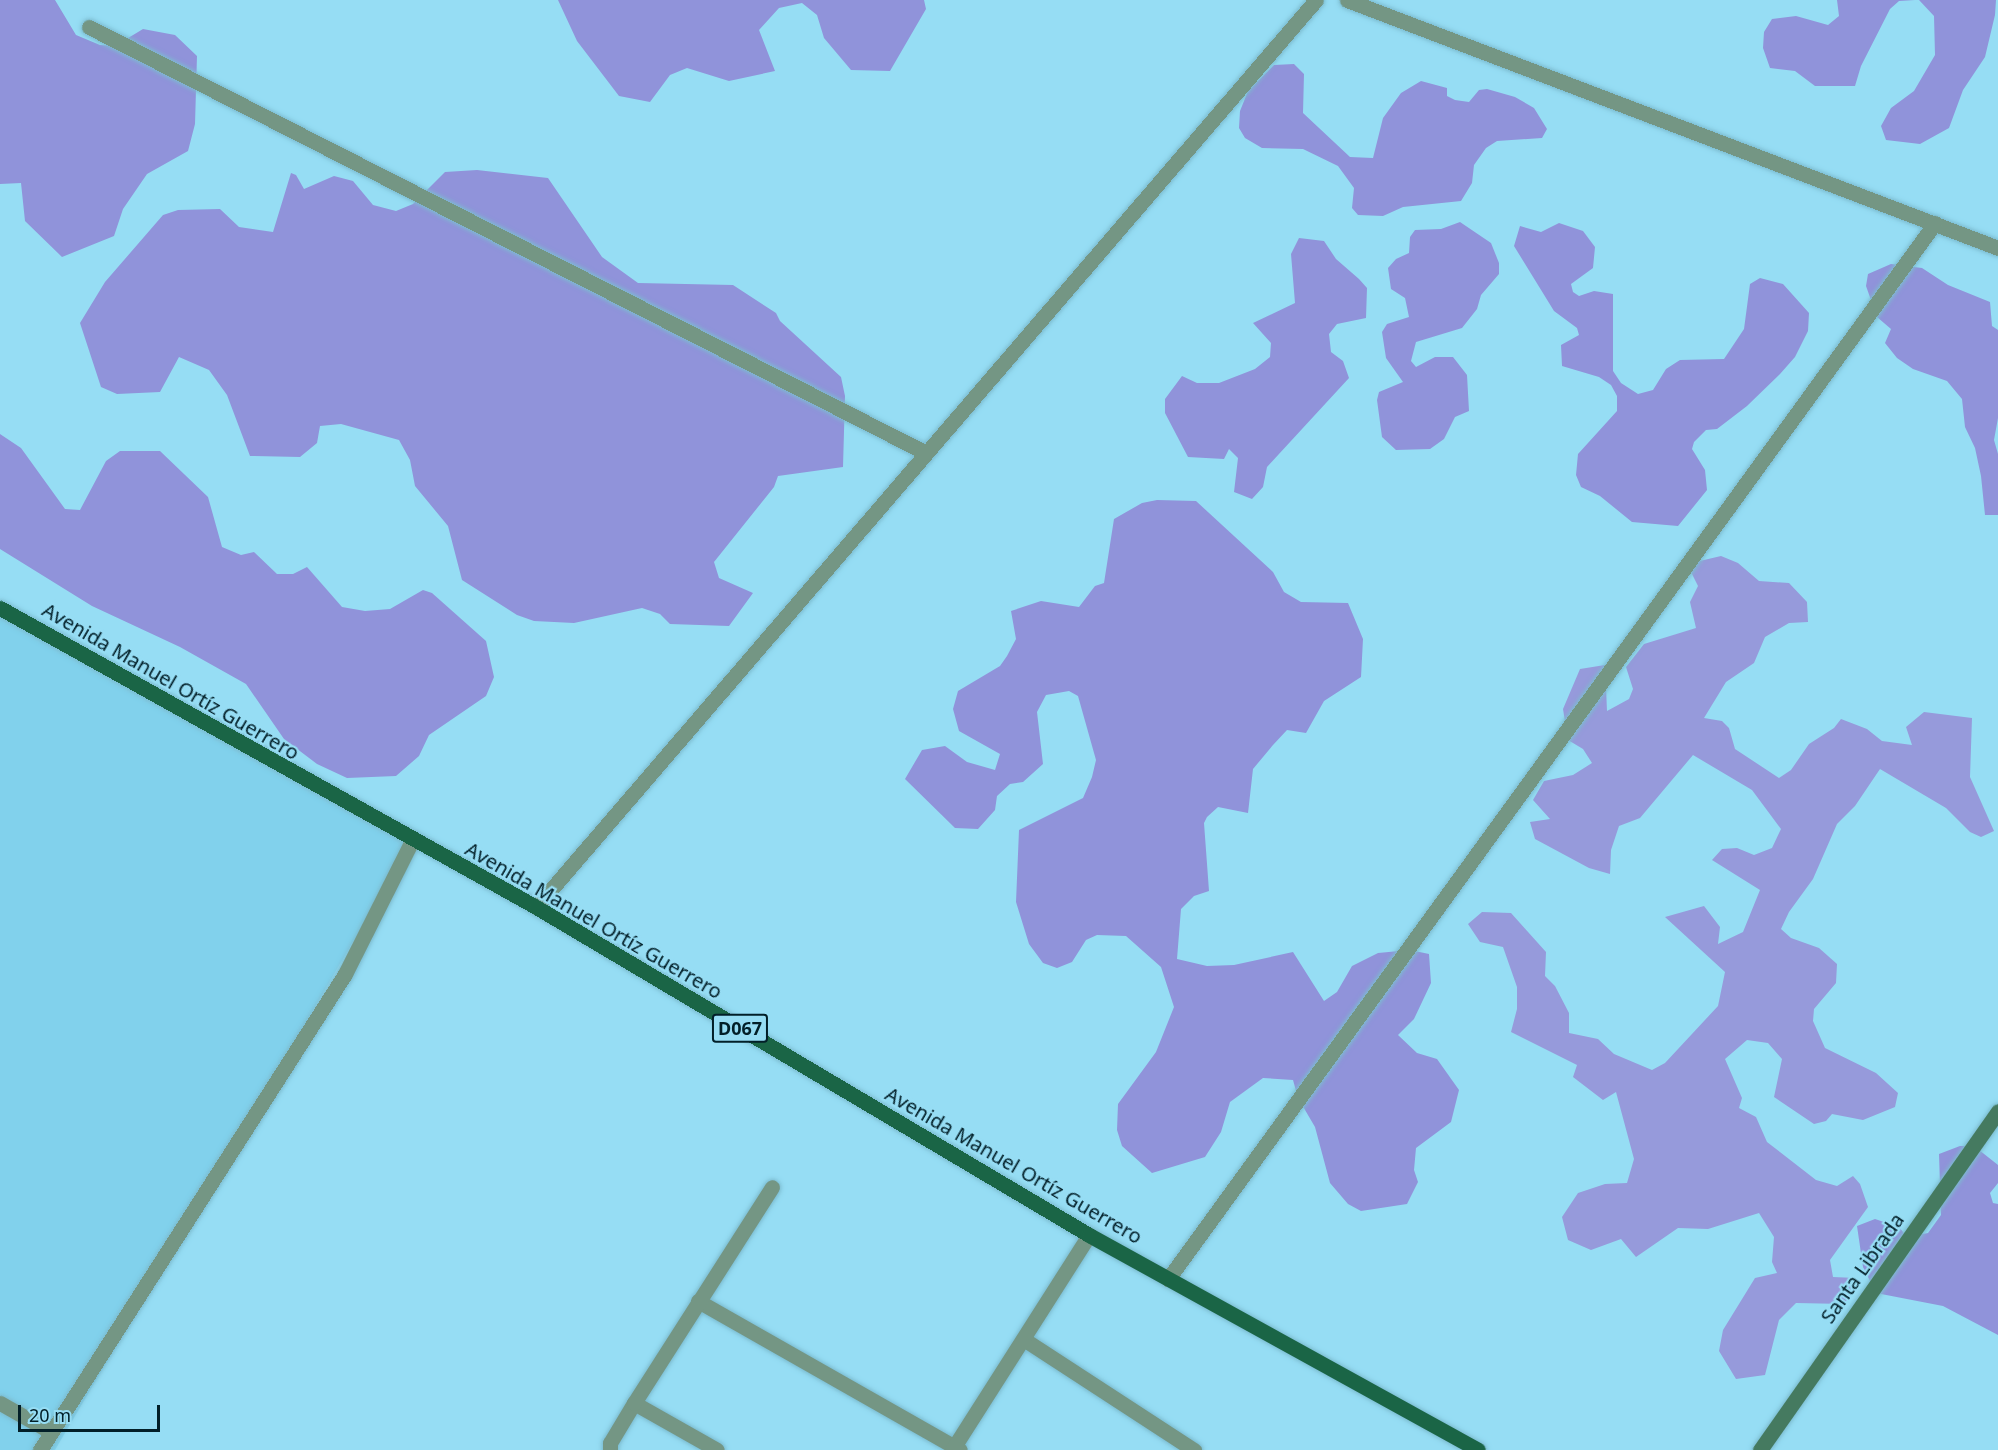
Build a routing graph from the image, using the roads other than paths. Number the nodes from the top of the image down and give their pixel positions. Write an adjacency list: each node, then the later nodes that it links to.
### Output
1 (1316, 0): 6 (street)
2 (1347, 0): 4 (street)
3 (89, 27): 6 (street)
4 (1935, 223): 5 (street); 13 (street)
5 (1998, 248)
6 (926, 453): 9 (street)
7 (0, 608): 8 (main road, Avenida Manuel Ortíz Guerrero / D067)
8 (412, 841): 9 (main road, Avenida Manuel Ortíz Guerrero / D067); 18 (street)
9 (536, 907): 12 (main road, Avenida Manuel Ortíz Guerrero / D067)
10 (1998, 1111): 25 (street, Santa Librada)
11 (772, 1187): 14 (street)
12 (1089, 1235): 13 (main road, Avenida Manuel Ortíz Guerrero / D067); 15 (street)
13 (1168, 1279): 24 (main road, Avenida Manuel Ortíz Guerrero / D067)
14 (698, 1301): 17 (street); 19 (street)
15 (1025, 1340): 19 (street); 23 (street)
16 (0, 1402): 18 (street)
17 (634, 1403): 21 (street); 22 (street)
18 (51, 1432): 20 (street)
19 (955, 1449)
20 (40, 1450)
21 (610, 1450)
22 (717, 1450)
23 (1194, 1450)
24 (1478, 1450)
25 (1760, 1450)

